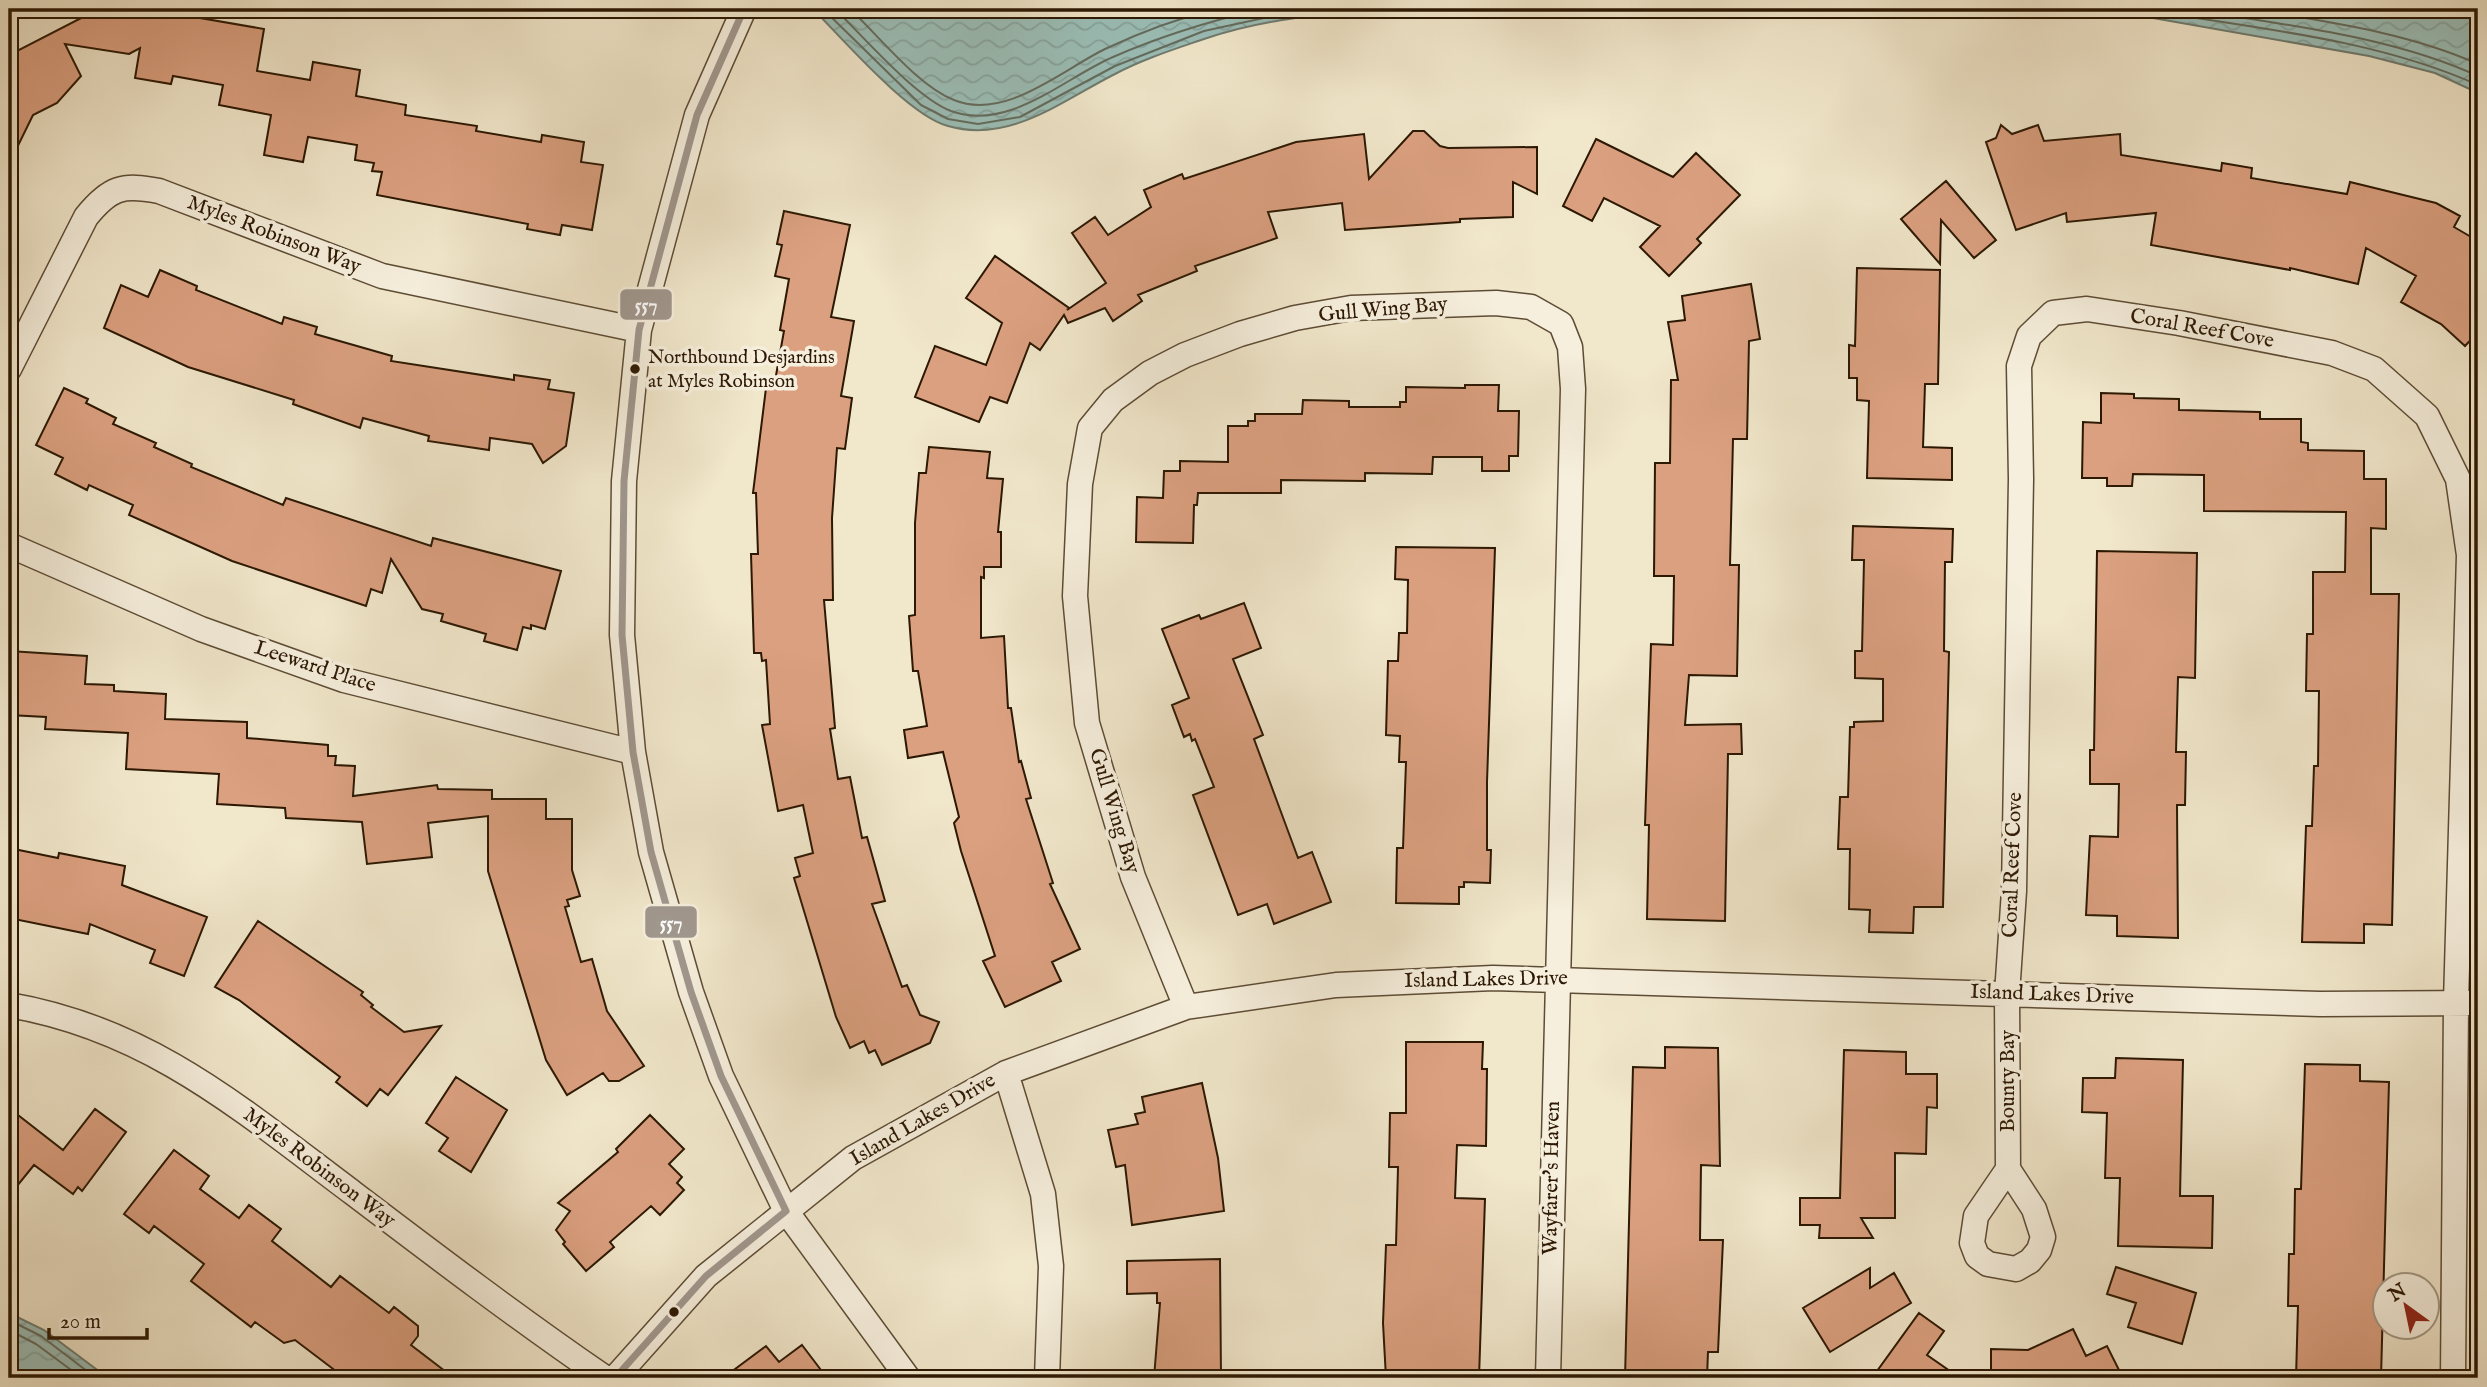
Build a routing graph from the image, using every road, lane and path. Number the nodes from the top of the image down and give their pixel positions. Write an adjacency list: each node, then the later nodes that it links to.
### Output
1 (741, 15): 2 (street)
2 (639, 330): 3 (street, Myles Robinson Way); 5 (street)
3 (9, 369)
4 (9, 545): 5 (street, Leeward Place)
5 (633, 752): 13 (street)
6 (1556, 978): 7 (street, Island Lakes Drive); 10 (street, Island Lakes Drive); 10 (street, Gull Wing Bay); 18 (street, Wayfarer's Haven)
7 (2007, 994): 8 (street, Island Lakes Drive); 8 (street, Coral Reef Cove); 12 (street, Bounty Bay)
8 (2467, 1003): 19 (street)
9 (9, 1005): 14 (street, Myles Robinson Way)
10 (1186, 1007): 11 (street, Island Lakes Drive)
11 (1006, 1073): 13 (street, Island Lakes Drive); 17 (street)
12 (2008, 1168)
13 (786, 1211): 15 (street, Island Lakes Drive); 16 (street)
14 (605, 1378)
15 (615, 1378)
16 (908, 1378)
17 (1047, 1378)
18 (1548, 1378)
19 (2453, 1378)

